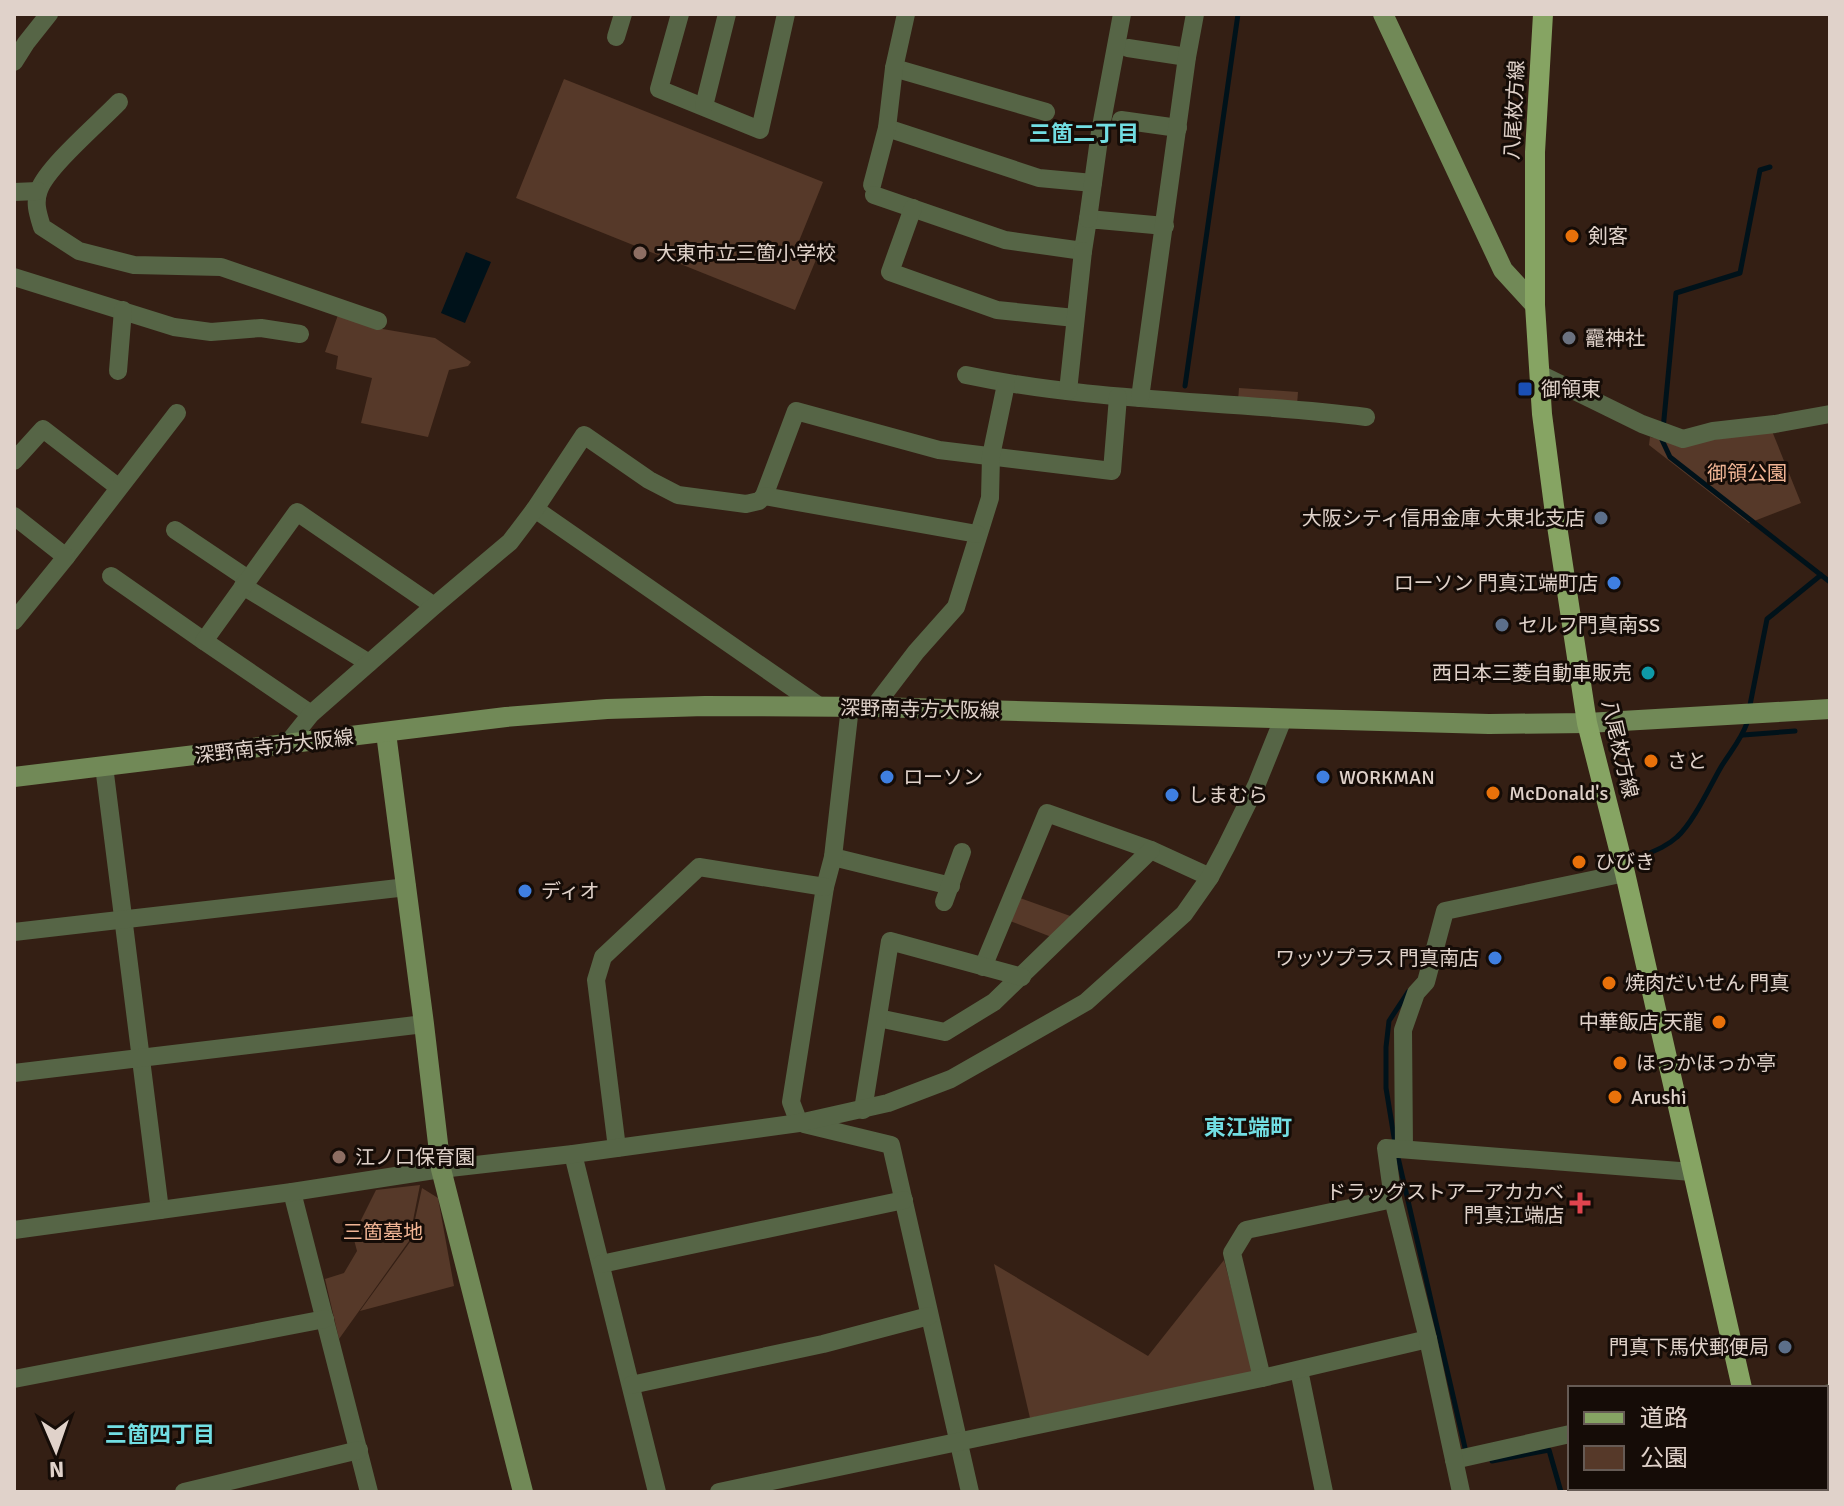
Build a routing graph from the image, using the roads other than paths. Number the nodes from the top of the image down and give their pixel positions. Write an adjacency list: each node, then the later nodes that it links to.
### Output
1 (49, 14): 14 (street)
2 (623, 14): 11 (street)
3 (680, 14): 17 (street)
4 (727, 14): 17 (street)
5 (786, 14): 17 (street)
6 (906, 14): 15 (street)
7 (1122, 14): 22 (street)
8 (1195, 14): 13 (street)
9 (1383, 14): 30 (main road)
10 (1543, 14): 30 (main road, 八尾枚方線)
11 (616, 37)
12 (1128, 48): 13 (street)
13 (1187, 57): 21 (street)
14 (14, 62)
15 (894, 68): 18 (street); 20 (street)
16 (119, 102): 23 (street)
17 (704, 106)
18 (1046, 112)
19 (1121, 120): 21 (street)
20 (887, 128): 22 (street); 25 (street)
21 (1178, 128): 27 (street)
22 (1093, 183): 26 (street)
23 (38, 191): 24 (street); 33 (street)
24 (14, 192)
25 (913, 208): 28 (street); 32 (street)
26 (1088, 219): 27 (street); 28 (street)
27 (1165, 226): 41 (street)
28 (1083, 251): 32 (street)
29 (14, 277): 31 (street)
30 (1535, 305): 36 (main road, 八尾枚方線)
31 (123, 310): 34 (street); 35 (street)
32 (1075, 318): 39 (street)
33 (378, 321)
34 (300, 334)
35 (118, 371)
36 (1540, 374): 43 (street); 66 (main road, 八尾枚方線)
37 (966, 375): 38 (street)
38 (1006, 384): 39 (street); 45 (street)
39 (1068, 391): 40 (street)
40 (1118, 397): 41 (street); 45 (street)
41 (1140, 398): 44 (street)
42 (177, 413): 47 (street)
43 (1830, 414)
44 (1366, 417)
45 (991, 456): 48 (street); 52 (street)
46 (14, 461): 47 (street)
47 (118, 487): 53 (street)
48 (764, 496): 49 (street); 52 (street)
49 (535, 509): 56 (street); 60 (street)
50 (14, 516): 53 (street)
51 (175, 530): 55 (street)
52 (977, 534): 62 (street)
53 (66, 557): 57 (street)
54 (111, 576): 58 (street)
55 (246, 583): 56 (street); 58 (street); 59 (street)
56 (434, 606): 59 (street)
57 (14, 621)
58 (204, 641): 64 (street)
59 (369, 663): 64 (street)
60 (819, 706): 61 (main road, 深野南寺方大阪線); 67 (main road, 深野南寺方大阪線)
61 (850, 707): 62 (main road, 深野南寺方大阪線); 73 (street)
62 (874, 707): 65 (main road, 深野南寺方大阪線)
63 (1830, 709): 66 (main road, 深野南寺方大阪線)
64 (311, 714): 68 (street)
65 (1283, 719): 66 (main road, 深野南寺方大阪線); 75 (street)
66 (1587, 723): 74 (main road, 八尾枚方線)
67 (386, 733): 68 (main road, 深野南寺方大阪線); 76 (main road)
68 (287, 744): 69 (main road, 深野南寺方大阪線)
69 (104, 766): 70 (main road, 深野南寺方大阪線); 78 (street)
70 (14, 777)
71 (1151, 850): 75 (street); 80 (street); 81 (street)
72 (962, 852): 73 (street)
73 (833, 857): 77 (street)
74 (1625, 873): 89 (street); 92 (main road, 八尾枚方線)
75 (1210, 877): 86 (street)
76 (407, 887): 78 (street); 83 (main road)
77 (825, 887): 87 (street); 88 (street)
78 (125, 920): 79 (street); 84 (street)
79 (14, 932)
80 (983, 967): 81 (street); 82 (street)
81 (1022, 977): 82 (street)
82 (878, 1018): 86 (street)
83 (424, 1024): 84 (street); 91 (main road)
84 (143, 1058): 85 (street); 96 (street)
85 (14, 1073)
86 (863, 1110): 87 (street)
87 (799, 1123): 88 (street); 95 (street)
88 (617, 1148): 90 (street)
89 (1404, 1149): 92 (street); 94 (street)
90 (573, 1154): 91 (street); 98 (street)
91 (441, 1169): 93 (street); 113 (main road)
92 (1692, 1172): 106 (main road, 八尾枚方線)
93 (292, 1192): 96 (street); 100 (street)
94 (1393, 1199): 101 (street); 103 (street)
95 (904, 1200): 98 (street); 99 (street)
96 (160, 1210): 97 (street)
97 (14, 1230)
98 (601, 1264): 105 (street)
99 (929, 1316): 105 (street); 108 (street)
100 (325, 1319): 104 (street); 109 (street)
101 (1428, 1339): 102 (street); 110 (street)
102 (1299, 1370): 103 (street); 117 (street)
103 (1262, 1378): 108 (street)
104 (14, 1379)
105 (631, 1385): 114 (street)
106 (1742, 1386)
107 (1568, 1434): 110 (street)
108 (959, 1442): 115 (street); 116 (street)
109 (359, 1450): 111 (street); 112 (street)
110 (1454, 1460): 118 (street)
111 (184, 1492)
112 (369, 1492)
113 (523, 1492)
114 (657, 1492)
115 (719, 1492)
116 (970, 1492)
117 (1324, 1492)
118 (1461, 1492)

